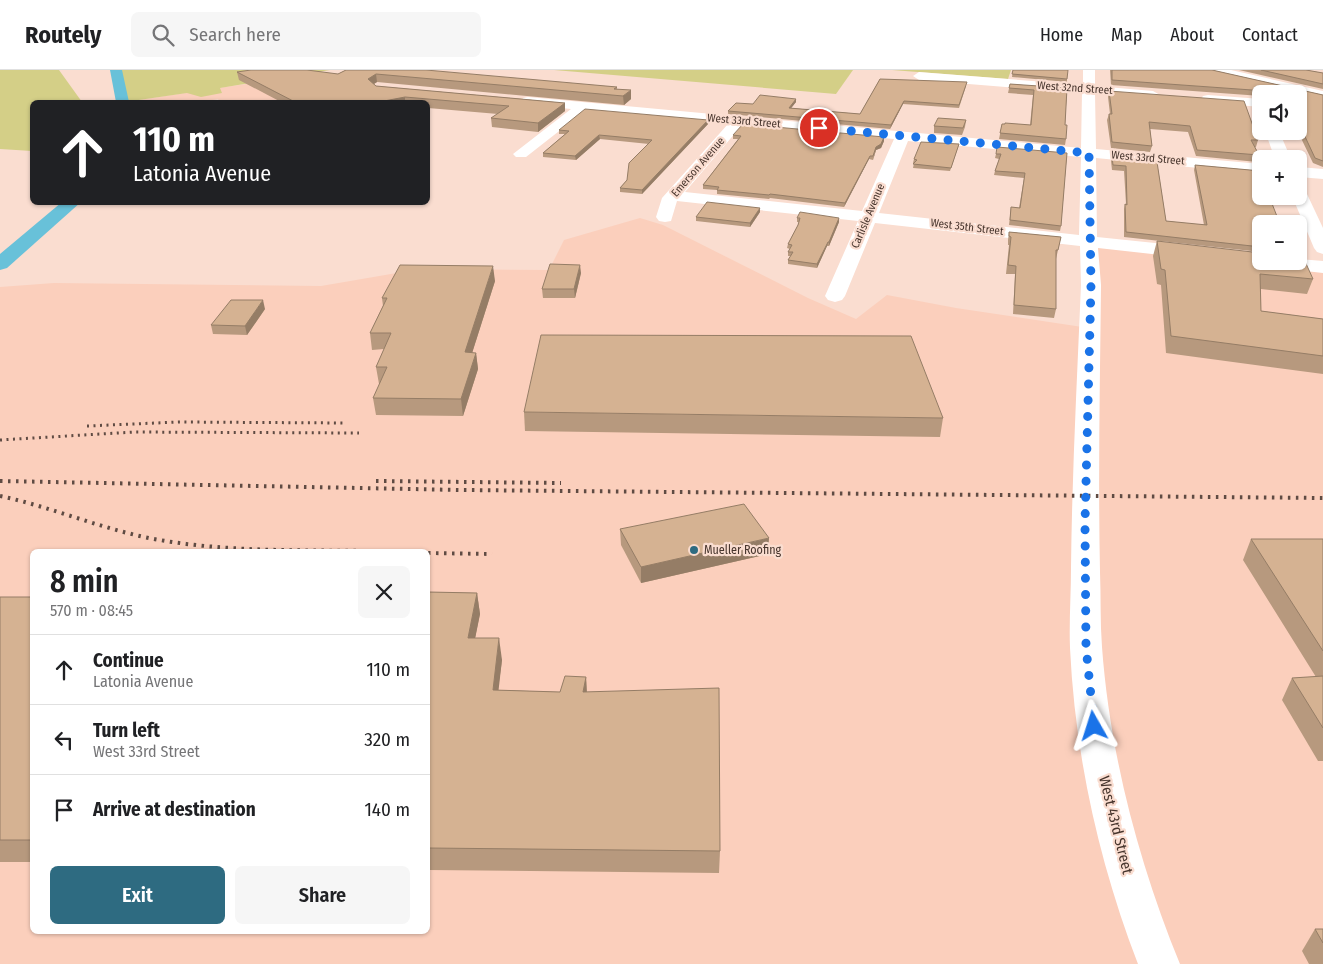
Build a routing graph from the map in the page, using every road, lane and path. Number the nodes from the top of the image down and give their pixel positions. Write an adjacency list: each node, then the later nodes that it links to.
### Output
1 (116, 70): 11 (main road)
2 (1089, 70): 7 (street, West 43rd Street)
3 (1215, 70): 5 (street)
4 (919, 76): 7 (street, West 32nd Street)
5 (1250, 78): 6 (street); 8 (street)
6 (1253, 85)
7 (1090, 89): 9 (street, West 32nd Street); 17 (street, West 43rd Street)
8 (1323, 95)
9 (1164, 96)
10 (1192, 98): 13 (street)
11 (123, 100)
12 (514, 100): 14 (street, West 33rd Street)
13 (1252, 104)
14 (583, 106): 15 (street, West 33rd Street); 18 (street)
15 (738, 121): 16 (street, West 33rd Street); 22 (street, Emerson Avenue)
16 (903, 136): 17 (street, West 33rd Street); 26 (street, Carlisle Avenue)
17 (1089, 153): 19 (street, West 33rd Street); 27 (street, West 43rd Street)
18 (521, 154)
19 (1252, 168)
20 (1307, 173): 21 (street)
21 (1323, 174)
22 (673, 196): 25 (street, Emerson Avenue); 26 (street, West 35th Street)
23 (69, 205): 30 (main road)
24 (1304, 205): 28 (street)
25 (665, 216)
26 (868, 216): 27 (street, West 35th Street); 33 (street, Carlisle Avenue)
27 (1089, 241): 29 (street, West 35th Street); 34 (street, West 43rd Street)
28 (1323, 248)
29 (1252, 259)
30 (0, 264)
31 (1307, 265): 32 (street)
32 (1323, 267)
33 (835, 296)
34 (1159, 964)

